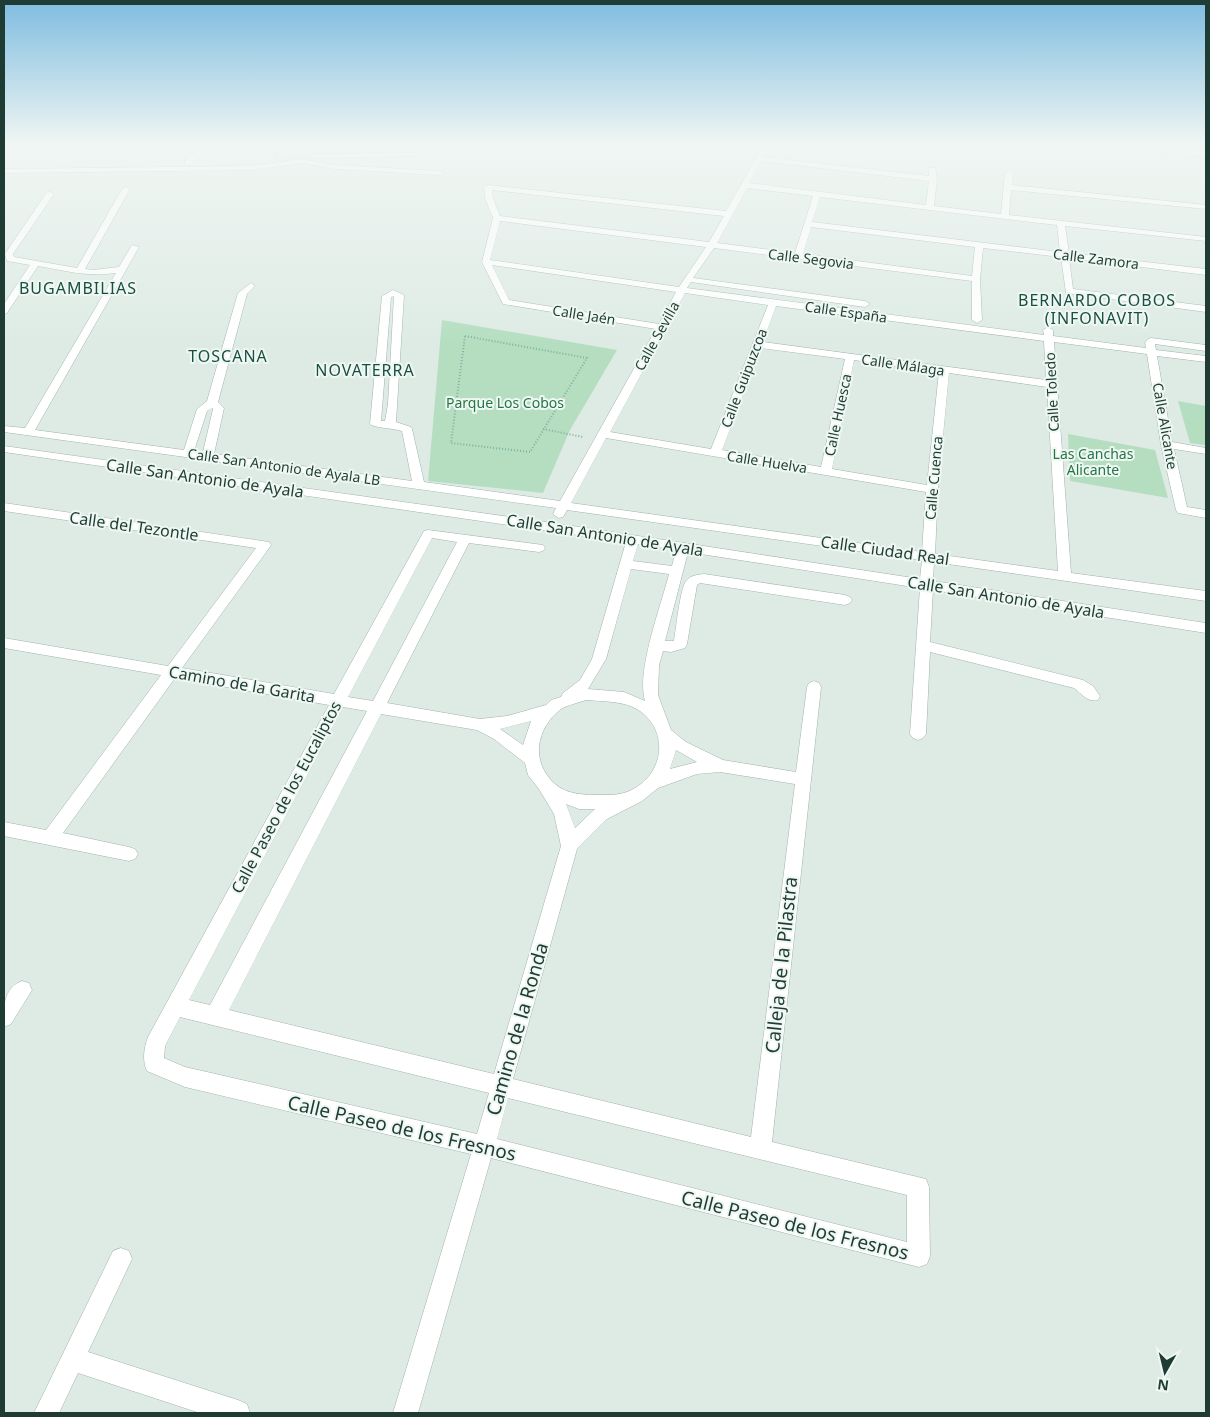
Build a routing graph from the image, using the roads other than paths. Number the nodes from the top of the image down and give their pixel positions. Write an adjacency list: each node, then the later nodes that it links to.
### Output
1 (38, 211): 23 (street)
2 (114, 211): 25 (street)
3 (494, 211): 11 (street)
4 (702, 211): 9 (street)
5 (730, 211): 9 (street, Calle Sevilla)
6 (811, 211): 13 (street)
7 (959, 211): 10 (street)
8 (1006, 211): 10 (street)
9 (728, 214): 15 (street, Calle Sevilla)
10 (1005, 216): 12 (street)
11 (497, 218): 15 (street, Calle Segovia); 18 (street)
12 (1061, 223): 14 (street); 20 (street)
13 (807, 224): 16 (street, Calle Zamora); 21 (street)
14 (1206, 239)
15 (711, 246): 21 (street, Calle Segovia); 28 (street, Calle Sevilla)
16 (979, 246): 20 (street, Calle Zamora); 27 (street)
17 (135, 247): 24 (street)
18 (487, 252): 19 (street); 22 (street)
19 (496, 254)
20 (1065, 256): 26 (street, Calle Zamora); 31 (street)
21 (798, 257): 27 (street, Calle Segovia)
22 (486, 262): 28 (street, Calle España); 34 (street, Calle Jaén)
23 (35, 264): 25 (street); 32 (street)
24 (123, 268): 25 (street); 50 (street)
25 (80, 272)
26 (1206, 272)
27 (976, 279): 33 (street)
28 (683, 282): 30 (street, Calle España); 33 (street, Calle España); 34 (street, Calle Sevilla)
29 (251, 286): 47 (street)
30 (773, 303): 35 (street, Calle España); 38 (street, Calle Guipuzcoa)
31 (1206, 308)
32 (4, 311)
33 (977, 320): 35 (street, Calle España)
34 (662, 327): 51 (street, Calle Sevilla)
35 (1049, 334): 39 (street, Calle España); 46 (street, Calle Toledo)
36 (396, 341): 37 (street); 37 (street); 44 (street)
37 (382, 342): 45 (street)
38 (756, 344): 41 (street, Calle Málaga); 55 (street, Calle Guipuzcoa)
39 (1151, 347): 40 (street, Calle España); 42 (street, Calle España); 52 (street, Calle Alicante)
40 (1206, 348)
41 (850, 358): 43 (street, Calle Málaga); 59 (street, Calle Huesca)
42 (1206, 360)
43 (944, 371): 46 (street, Calle Málaga); 62 (street, Calle Cuenca)
44 (394, 378): 45 (street); 48 (street)
45 (379, 379): 48 (street)
46 (1051, 384): 74 (street, Calle Toledo)
47 (212, 403): 56 (street); 57 (street)
48 (390, 424): 61 (street)
49 (4, 429): 50 (street, Calle San Antonio de Ayala LB)
50 (28, 432): 56 (street, Calle San Antonio de Ayala LB)
51 (601, 437): 55 (street, Calle Huelva); 63 (street, Calle Sevilla)
52 (1167, 445): 54 (street); 65 (street, Calle Alicante)
53 (4, 449): 60 (street, Calle San Antonio de Ayala)
54 (1206, 451)
55 (715, 453): 59 (street, Calle Huelva)
56 (188, 454): 57 (street, Calle San Antonio de Ayala LB)
57 (208, 456): 58 (street, Calle San Antonio de Ayala LB)
58 (250, 462): 60 (street); 61 (street, Calle San Antonio de Ayala LB)
59 (826, 471): 62 (street, Calle Huelva)
60 (232, 482): 66 (street, Calle San Antonio de Ayala)
61 (420, 485): 63 (street, Calle San Antonio de Ayala LB)
62 (932, 489): 71 (street, Calle Cuenca)
63 (564, 506): 66 (street, Calle Sevilla); 71 (street, Calle Ciudad Real)
64 (4, 507): 82 (street, Calle del Tezontle)
65 (1206, 514)
66 (553, 527): 68 (street, Calle San Antonio de Ayala)
67 (465, 539): 70 (street); 85 (street, Calle Paseo de los Eucaliptos); 87 (street)
68 (634, 539): 69 (street, Calle San Antonio de Ayala); 72 (street)
69 (684, 547): 73 (street, Camino de la Ronda); 75 (street, Calle San Antonio de Ayala)
70 (538, 548)
71 (927, 556): 74 (street, Calle Ciudad Real); 75 (street, Calle Cuenca)
72 (626, 564): 73 (street); 86 (street)
73 (676, 571): 80 (street, Camino de la Ronda)
74 (1065, 576): 76 (street, Calle Ciudad Real)
75 (925, 585): 78 (street, Calle San Antonio de Ayala); 81 (street, Calle Cuenca)
76 (1206, 596)
77 (844, 600): 80 (street)
78 (1206, 628)
79 (4, 643): 82 (street, Camino de la Garita)
80 (658, 645): 89 (street, Camino de la Ronda)
81 (922, 646): 84 (street); 90 (street, Calle Cuenca)
82 (172, 672): 85 (street, Camino de la Garita); 98 (street)
83 (814, 687): 93 (street, Calleja de la Pilastra)
84 (1093, 696)
85 (337, 701): 87 (street, Camino de la Garita); 102 (street, Calle Paseo de los Eucaliptos)
86 (555, 707): 88 (street, Camino de la Garita); 89 (street); 91 (street)
87 (377, 708): 88 (street, Camino de la Garita); 103 (street)
88 (480, 725): 91 (street, Camino de la Garita)
89 (663, 728): 92 (street); 94 (street, Camino de la Ronda)
90 (918, 734)
91 (529, 758): 95 (street, Camino de la Ronda)
92 (720, 766): 93 (street); 94 (street)
93 (802, 779): 108 (street, Calleja de la Pilastra)
94 (654, 782): 96 (street, Camino de la Ronda)
95 (546, 786): 96 (street, Camino de la Ronda); 99 (street, Camino de la Ronda)
96 (622, 802): 99 (street, Camino de la Ronda)
97 (4, 829): 98 (street)
98 (50, 838): 100 (street)
99 (569, 846): 106 (street, Camino de la Ronda)
100 (129, 854)
101 (22, 990): 104 (street)
102 (174, 1006): 103 (street, Calle Paseo de los Fresnos); 105 (street, Calle Paseo de los Eucaliptos)
103 (215, 1016): 106 (street, Calle Paseo de los Fresnos)
104 (4, 1017)
105 (154, 1064): 107 (street, Calle Paseo de los Fresnos)
106 (502, 1086): 107 (street, Camino de la Ronda); 108 (street, Calle Paseo de los Fresnos)
107 (484, 1146): 108 (street, Calle Paseo de los Fresnos); 113 (street, Camino de la Ronda)
108 (760, 1150)
109 (121, 1258): 110 (street)
110 (72, 1359): 111 (street); 112 (street)
111 (46, 1413)
112 (238, 1413)
113 (405, 1413)

